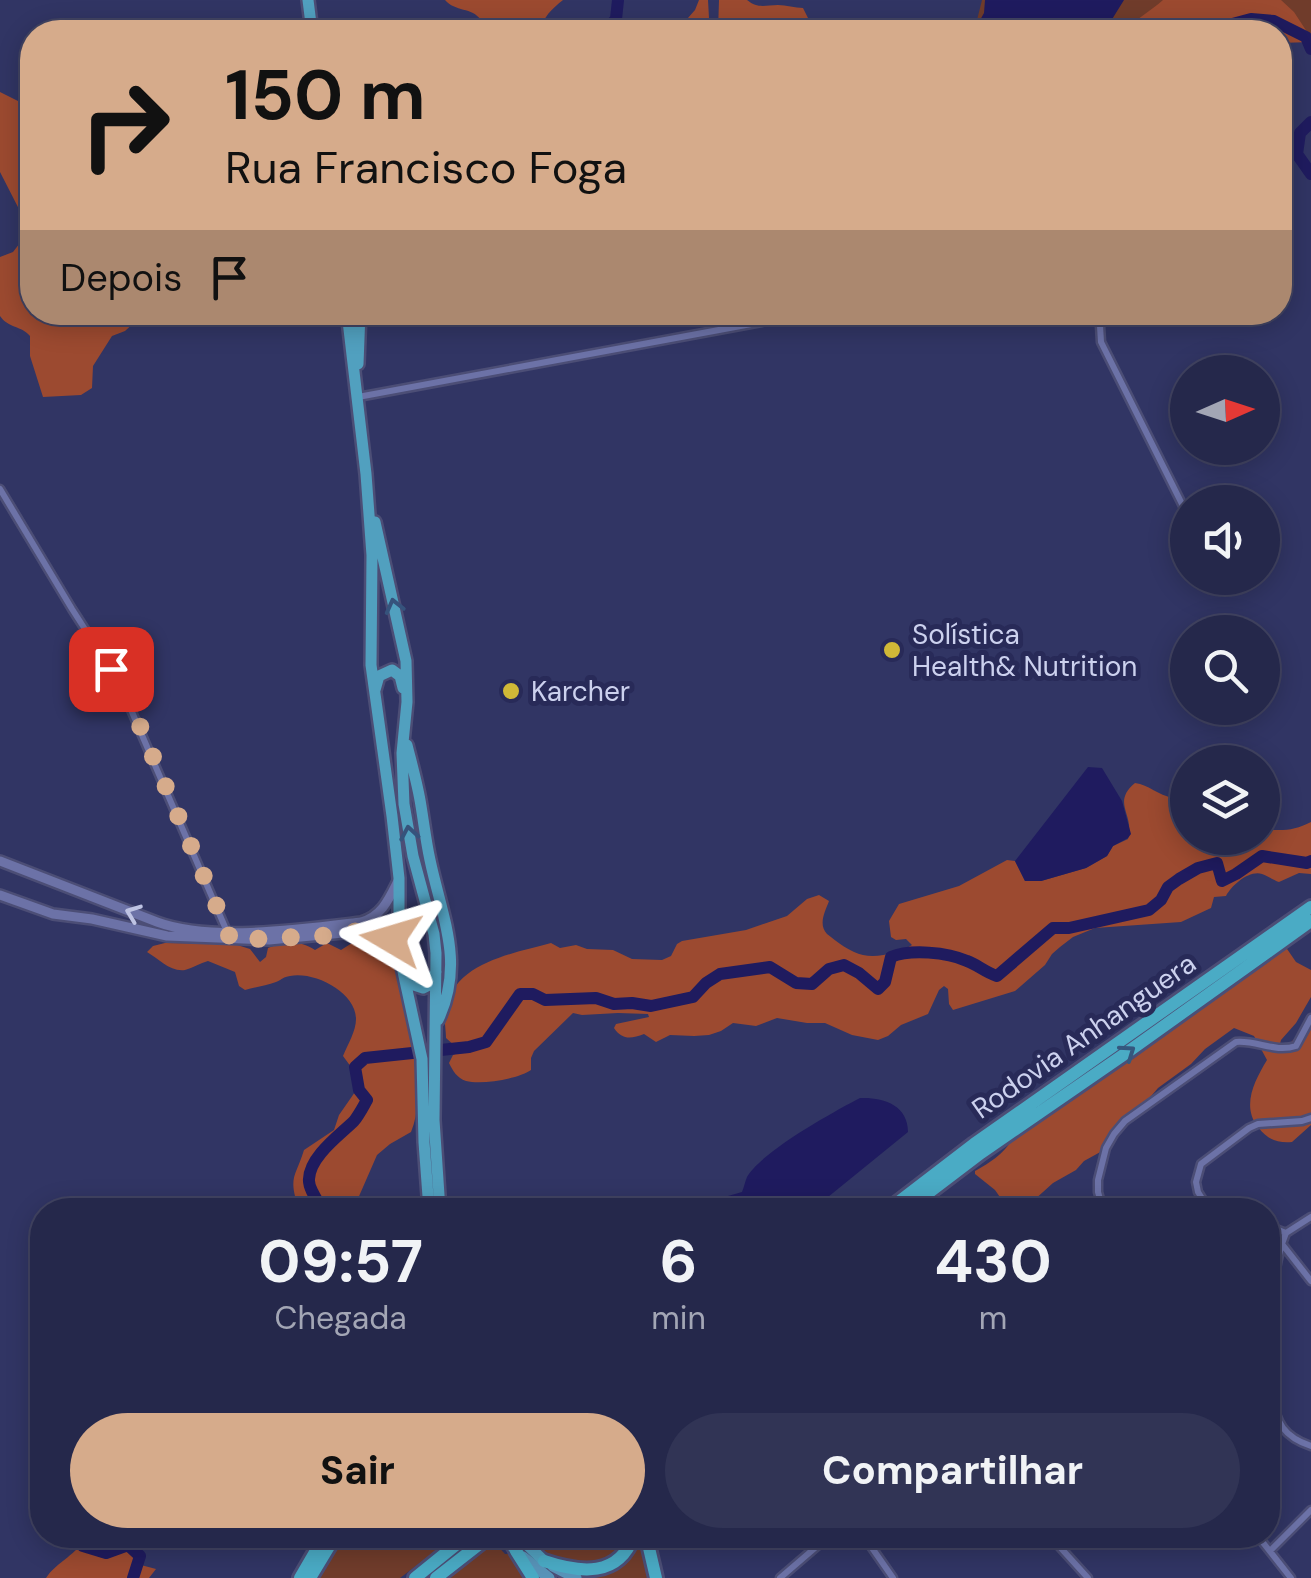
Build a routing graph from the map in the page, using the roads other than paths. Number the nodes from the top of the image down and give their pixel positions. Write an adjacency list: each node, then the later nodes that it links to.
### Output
1 (349, 325): 5 (highway)
2 (359, 325): 5 (highway)
3 (746, 325): 6 (street)
4 (1101, 325): 8 (street)
5 (356, 383): 6 (highway)
6 (356, 397): 7 (highway)
7 (366, 474): 10 (highway); 11 (highway, one-way to 7)
8 (1172, 485)
9 (0, 489): 18 (street)
10 (374, 692): 11 (highway); 14 (highway)
11 (407, 702): 12 (highway)
12 (403, 730): 20 (highway, one-way to 12); 22 (highway)
13 (0, 861): 18 (street, one-way to 13)
14 (399, 878): 18 (street); 19 (highway)
15 (0, 894): 18 (street)
16 (1311, 907): 27 (highway, Rodovia Anhanguera)
17 (1311, 921): 28 (highway, Rodovia Anhanguera, one-way to 17)
18 (229, 936): 19 (street)
19 (399, 953): 20 (highway); 23 (highway)
20 (436, 970): 22 (highway)
21 (1311, 1018): 29 (street)
22 (436, 1028): 23 (highway)
23 (430, 1073): 25 (highway); 26 (highway)
24 (1311, 1118): 30 (street)
25 (428, 1198)
26 (439, 1198)
27 (904, 1198)
28 (922, 1198)
29 (1100, 1198)
30 (1202, 1198)
31 (1311, 1217): 33 (street)
32 (1280, 1231): 33 (street)
33 (1286, 1233): 34 (street)
34 (1282, 1244): 35 (street); 36 (street)
35 (1280, 1258)
36 (1311, 1281)
37 (1280, 1426): 38 (street)
38 (1311, 1446)
39 (1311, 1510): 40 (street)
40 (1280, 1541)
41 (317, 1548): 58 (highway)
42 (328, 1548): 59 (highway)
43 (454, 1548): 57 (highway)
44 (475, 1548): 57 (highway)
45 (516, 1548): 60 (highway)
46 (519, 1548): 61 (main road)
47 (524, 1548): 56 (highway)
48 (628, 1548): 56 (highway)
49 (649, 1548): 63 (highway)
50 (815, 1548): 64 (street)
51 (872, 1548): 65 (street)
52 (1061, 1548): 66 (street)
53 (1268, 1548): 55 (street)
54 (1273, 1548): 55 (street)
55 (1270, 1551): 67 (street)
56 (544, 1560): 62 (main road)
57 (424, 1576)
58 (300, 1578)
59 (310, 1578)
60 (532, 1578)
61 (549, 1578)
62 (576, 1578)
63 (656, 1578)
64 (780, 1578)
65 (893, 1578)
66 (1088, 1578)
67 (1291, 1578)

